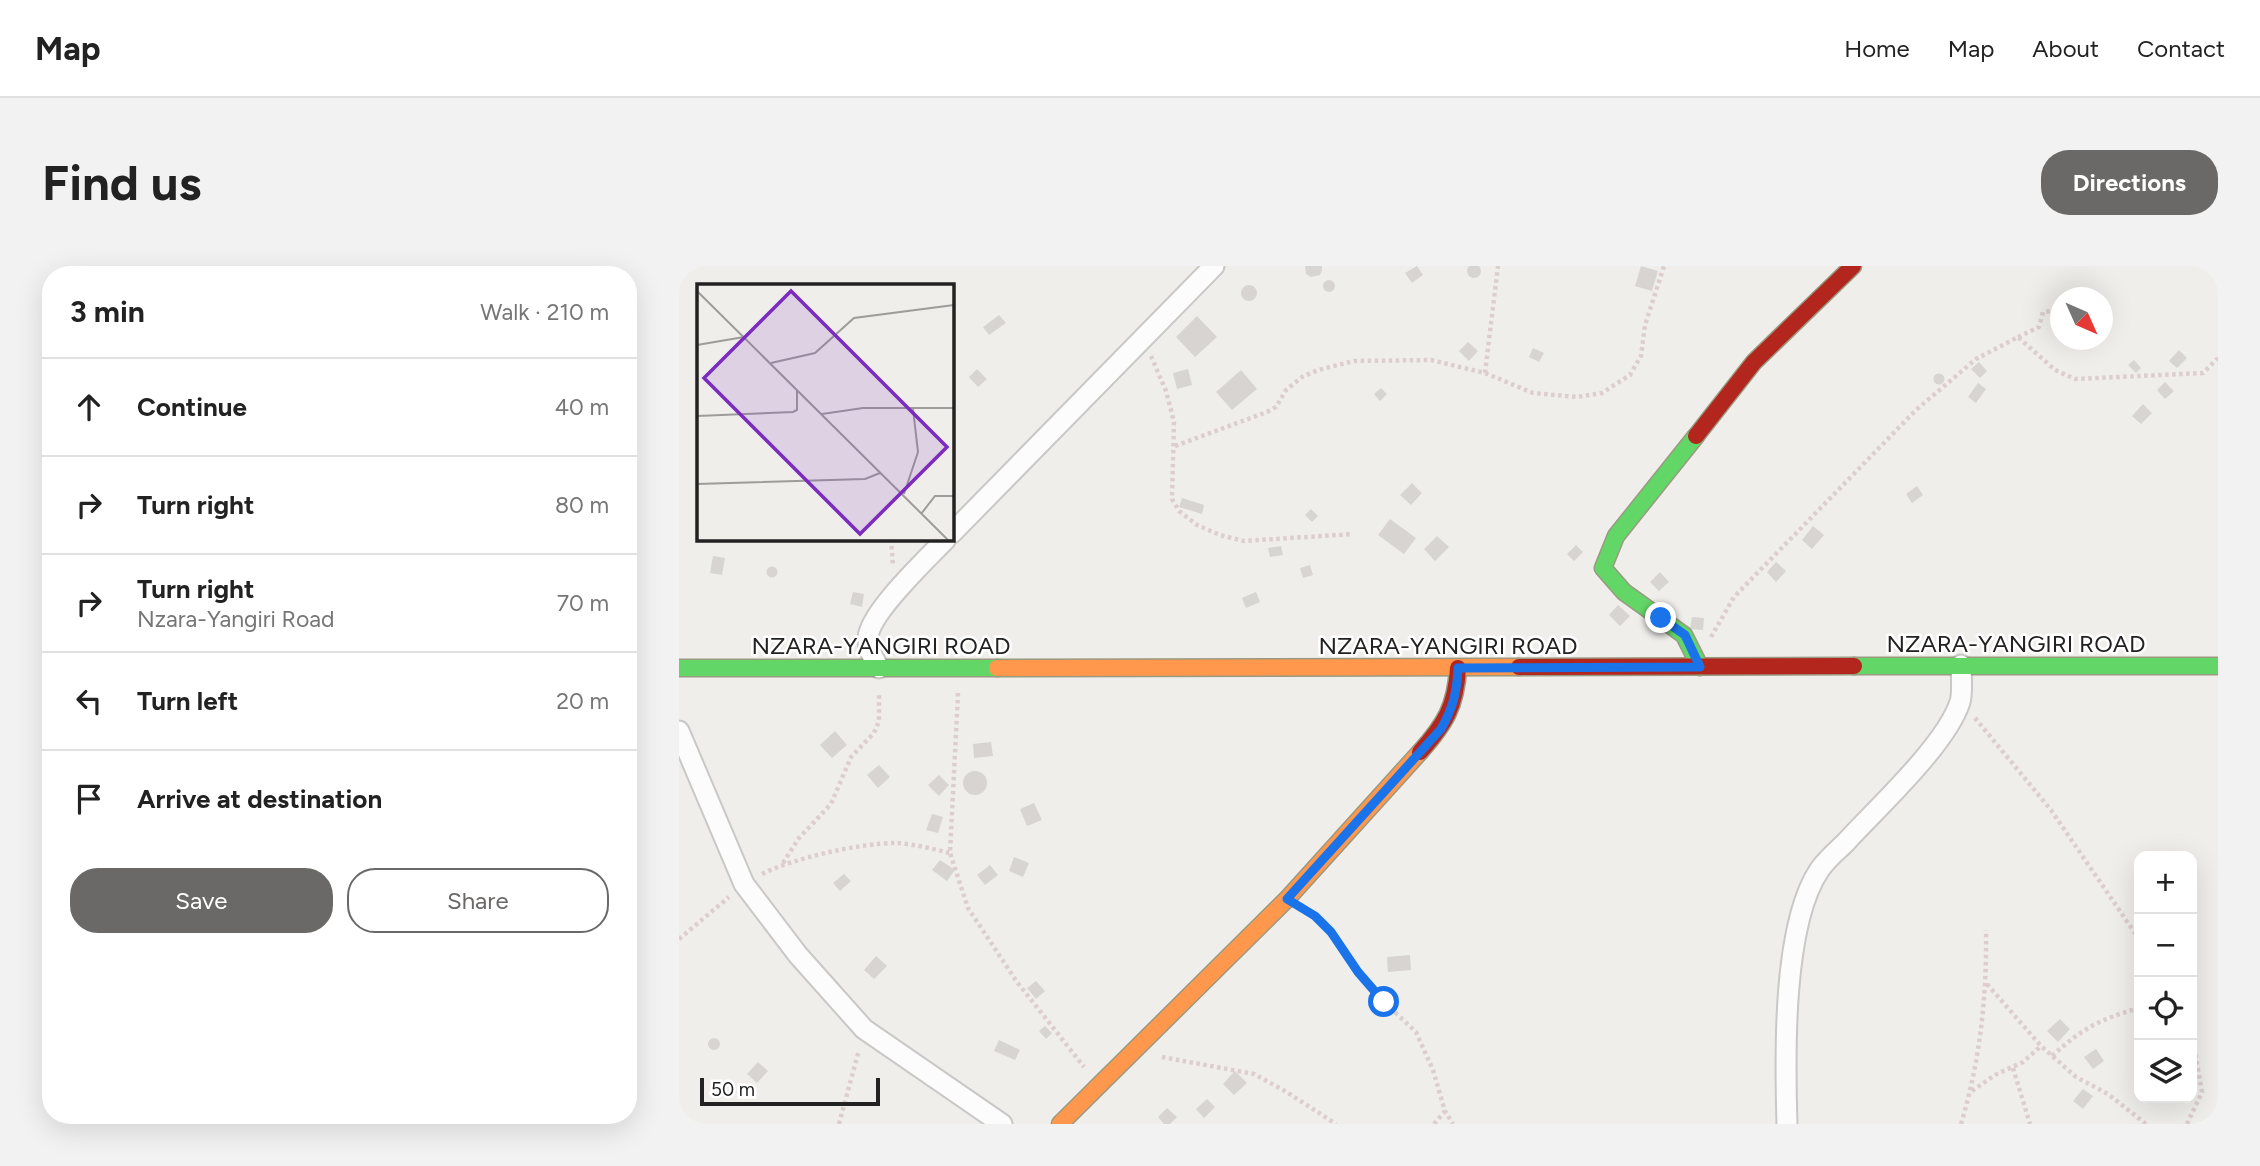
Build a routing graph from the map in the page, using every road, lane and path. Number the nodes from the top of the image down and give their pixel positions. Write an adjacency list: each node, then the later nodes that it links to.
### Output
1 (1214, 266): 7 (street)
2 (1498, 266): 9 (path)
3 (1664, 266): 9 (path)
4 (1853, 266): 16 (main road)
5 (2050, 311): 6 (path)
6 (2018, 337): 8 (path); 16 (path)
7 (1144, 339): 10 (path); 11 (street)
8 (2218, 358)
9 (1485, 373): 10 (path)
10 (1175, 446): 12 (path)
11 (954, 531)
12 (1353, 534)
13 (944, 541): 18 (street)
14 (1961, 665): 15 (main road, NZARA-YANGIRI ROAD); 16 (main road, NZARA-YANGIRI ROAD); 21 (street)
15 (2218, 666)
16 (1700, 667): 20 (main road, NZARA-YANGIRI ROAD)
17 (679, 668): 18 (main road, NZARA-YANGIRI ROAD)
18 (879, 668): 19 (main road, NZARA-YANGIRI ROAD); 24 (path)
19 (960, 668): 20 (main road, NZARA-YANGIRI ROAD); 23 (path)
20 (1458, 668): 26 (main road)
21 (1961, 701): 28 (path); 47 (street)
22 (679, 731): 25 (street)
23 (950, 852): 24 (path); 38 (path)
24 (783, 863): 25 (path)
25 (744, 884): 29 (path); 32 (street)
26 (1287, 899): 35 (main road); 40 (path)
27 (1986, 930): 30 (path)
28 (2134, 932)
29 (679, 939)
30 (1987, 984): 34 (path); 39 (path)
31 (2134, 1009): 36 (path)
32 (865, 1029): 41 (path); 42 (street)
33 (2193, 1040): 51 (path)
34 (2041, 1046): 36 (path); 37 (path)
35 (1134, 1050): 38 (main road); 44 (path)
36 (2052, 1056): 50 (path)
37 (2013, 1068): 39 (path); 49 (path)
38 (1098, 1085): 43 (main road)
39 (1971, 1091): 48 (path)
40 (1445, 1111): 45 (path); 46 (path)
41 (839, 1124)
42 (1002, 1124)
43 (1060, 1124)
44 (1336, 1124)
45 (1434, 1124)
46 (1453, 1124)
47 (1787, 1124)
48 (1961, 1124)
49 (2030, 1124)
50 (2146, 1124)
51 (2187, 1124)

